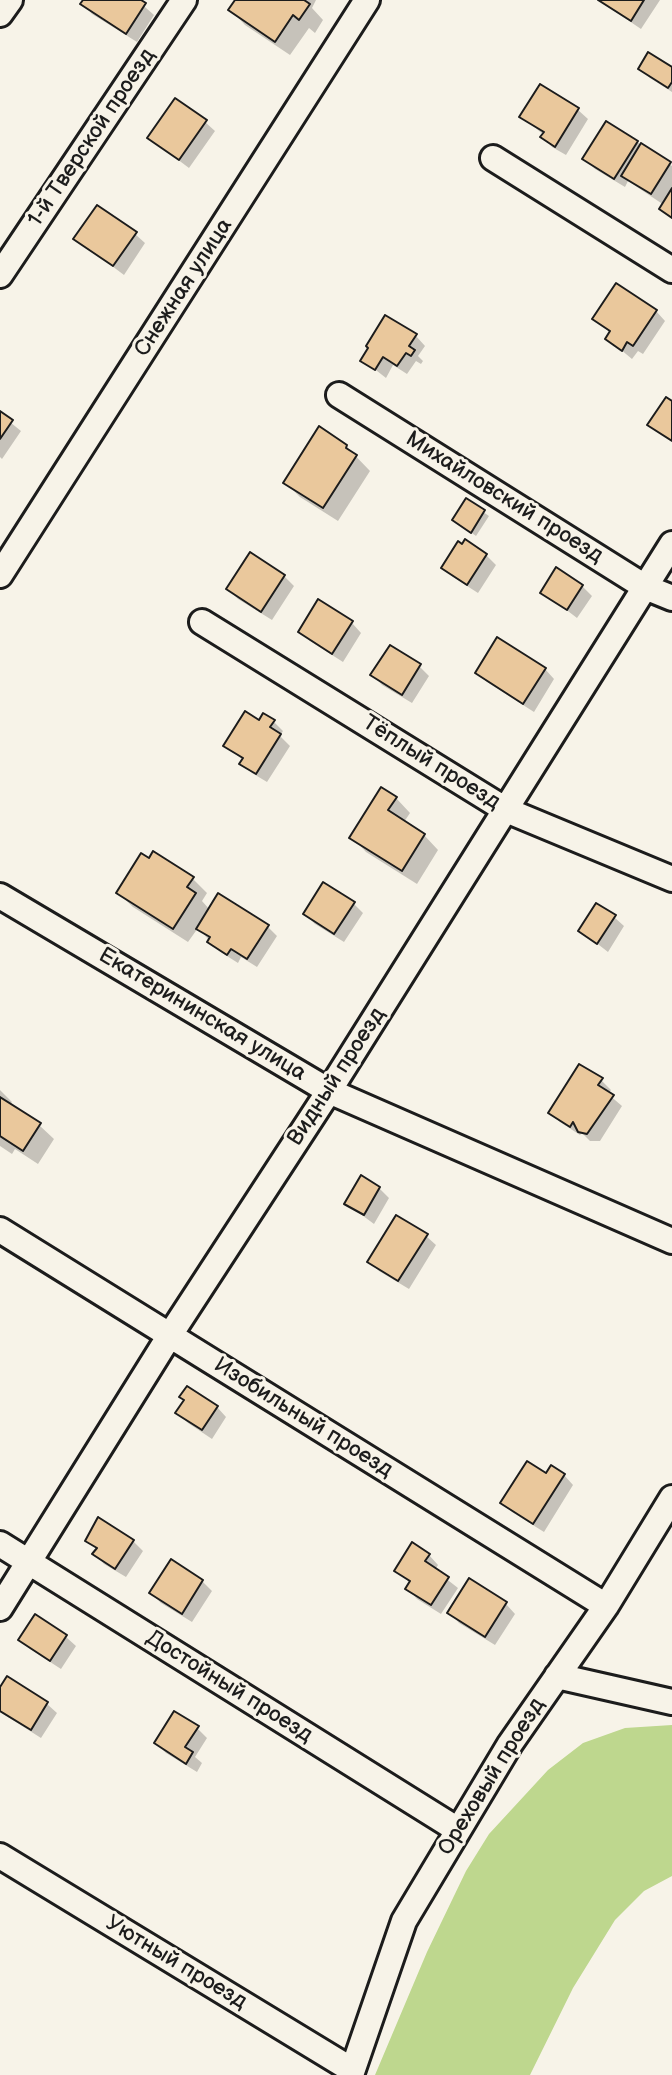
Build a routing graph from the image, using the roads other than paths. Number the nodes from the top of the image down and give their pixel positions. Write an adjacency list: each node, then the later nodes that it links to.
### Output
1 (10, 0): 4 (street)
2 (184, 0): 7 (street, 1-й Тверской проезд)
3 (367, 0): 10 (street, Снежная улица)
4 (0, 14)
5 (493, 158): 6 (street)
6 (672, 270)
7 (0, 275)
8 (339, 395): 11 (street, Михайловский проезд)
9 (672, 544): 11 (street, Видный проезд)
10 (0, 575)
11 (645, 587): 12 (street, Михайловский проезд); 14 (street, Видный проезд)
12 (672, 598)
13 (202, 622): 14 (street, Тёплый проезд)
14 (506, 810): 15 (street, Тёплый проезд); 17 (street, Видный проезд)
15 (672, 879)
16 (0, 896): 17 (street, Екатерининская улица)
17 (329, 1091): 19 (street, Екатерининская улица); 20 (street, Видный проезд)
18 (0, 1230): 20 (street, Изобильный проезд)
19 (672, 1241)
20 (170, 1335): 23 (street, Видный проезд); 24 (street, Изобильный проезд)
21 (672, 1498): 24 (street, Ореховый проезд)
22 (0, 1544): 23 (street, Достойный проезд)
23 (29, 1563): 25 (street, Видный проезд); 28 (street, Достойный проезд)
24 (606, 1606): 26 (street, Ореховый проезд)
25 (0, 1608)
26 (557, 1676): 27 (street); 28 (street, Ореховый проезд)
27 (672, 1702)
28 (458, 1830): 30 (street, Ореховый проезд)
29 (0, 1856): 30 (street, Уютный проезд)
30 (351, 2072)

